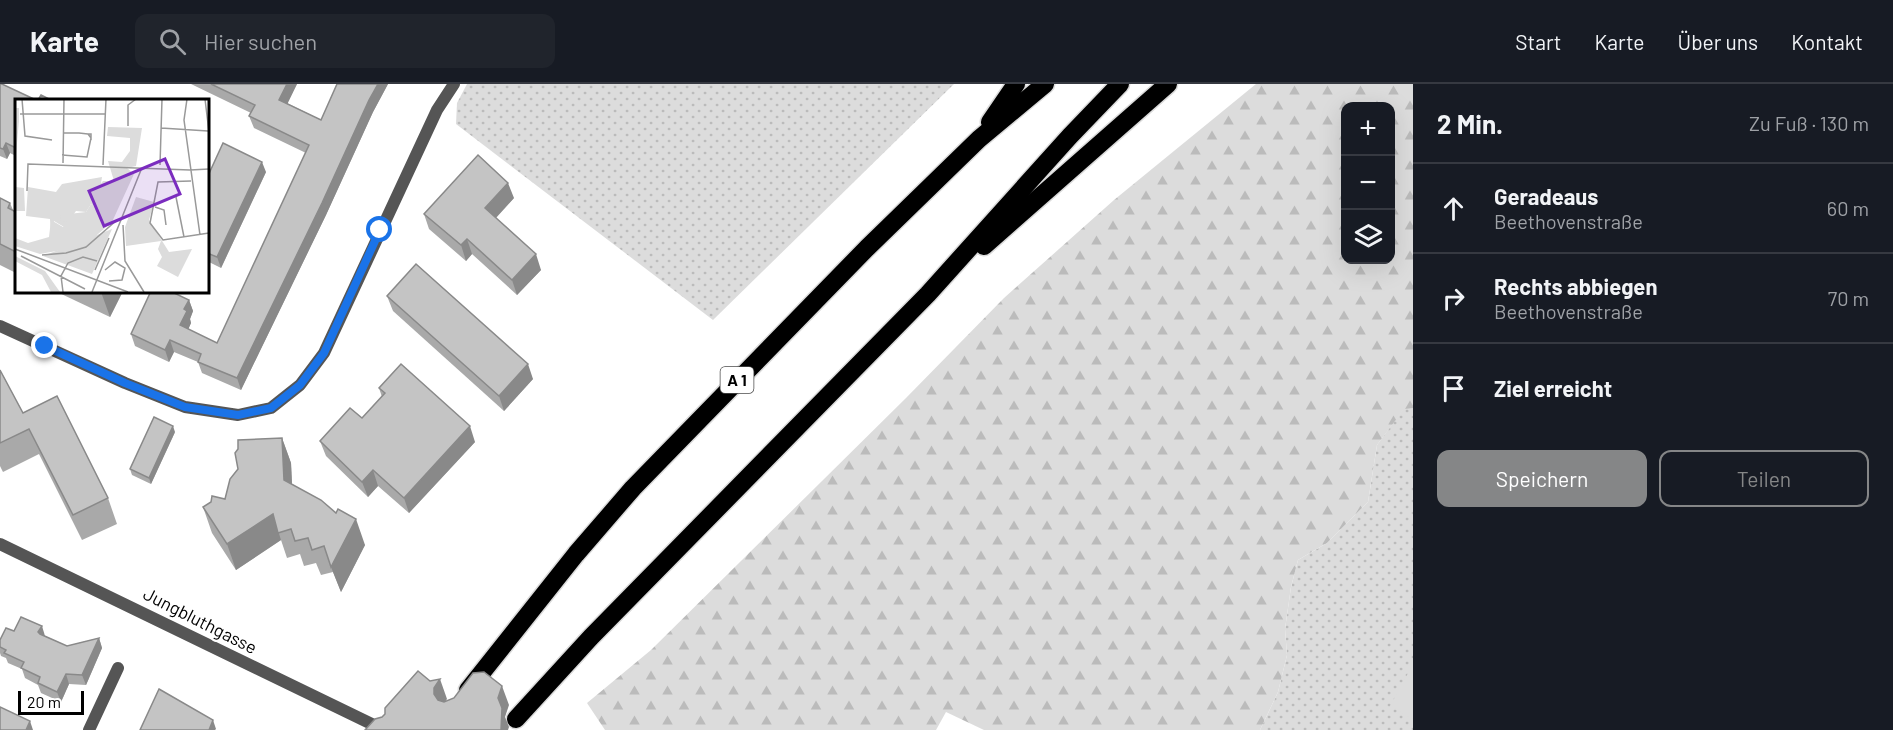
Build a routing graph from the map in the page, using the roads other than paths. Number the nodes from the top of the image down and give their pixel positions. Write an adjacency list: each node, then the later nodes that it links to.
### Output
1 (454, 84): 8 (street)
2 (1016, 84): 6 (highway)
3 (1045, 84): 6 (highway, A 1)
4 (1120, 84): 7 (highway)
5 (1168, 86): 7 (highway)
6 (979, 139): 11 (highway, A 1)
7 (928, 294): 12 (highway)
8 (0, 326)
9 (0, 544): 14 (street, Jungbluthgasse)
10 (118, 668): 13 (street)
11 (460, 701)
12 (516, 719)
13 (89, 730)
14 (384, 730)

